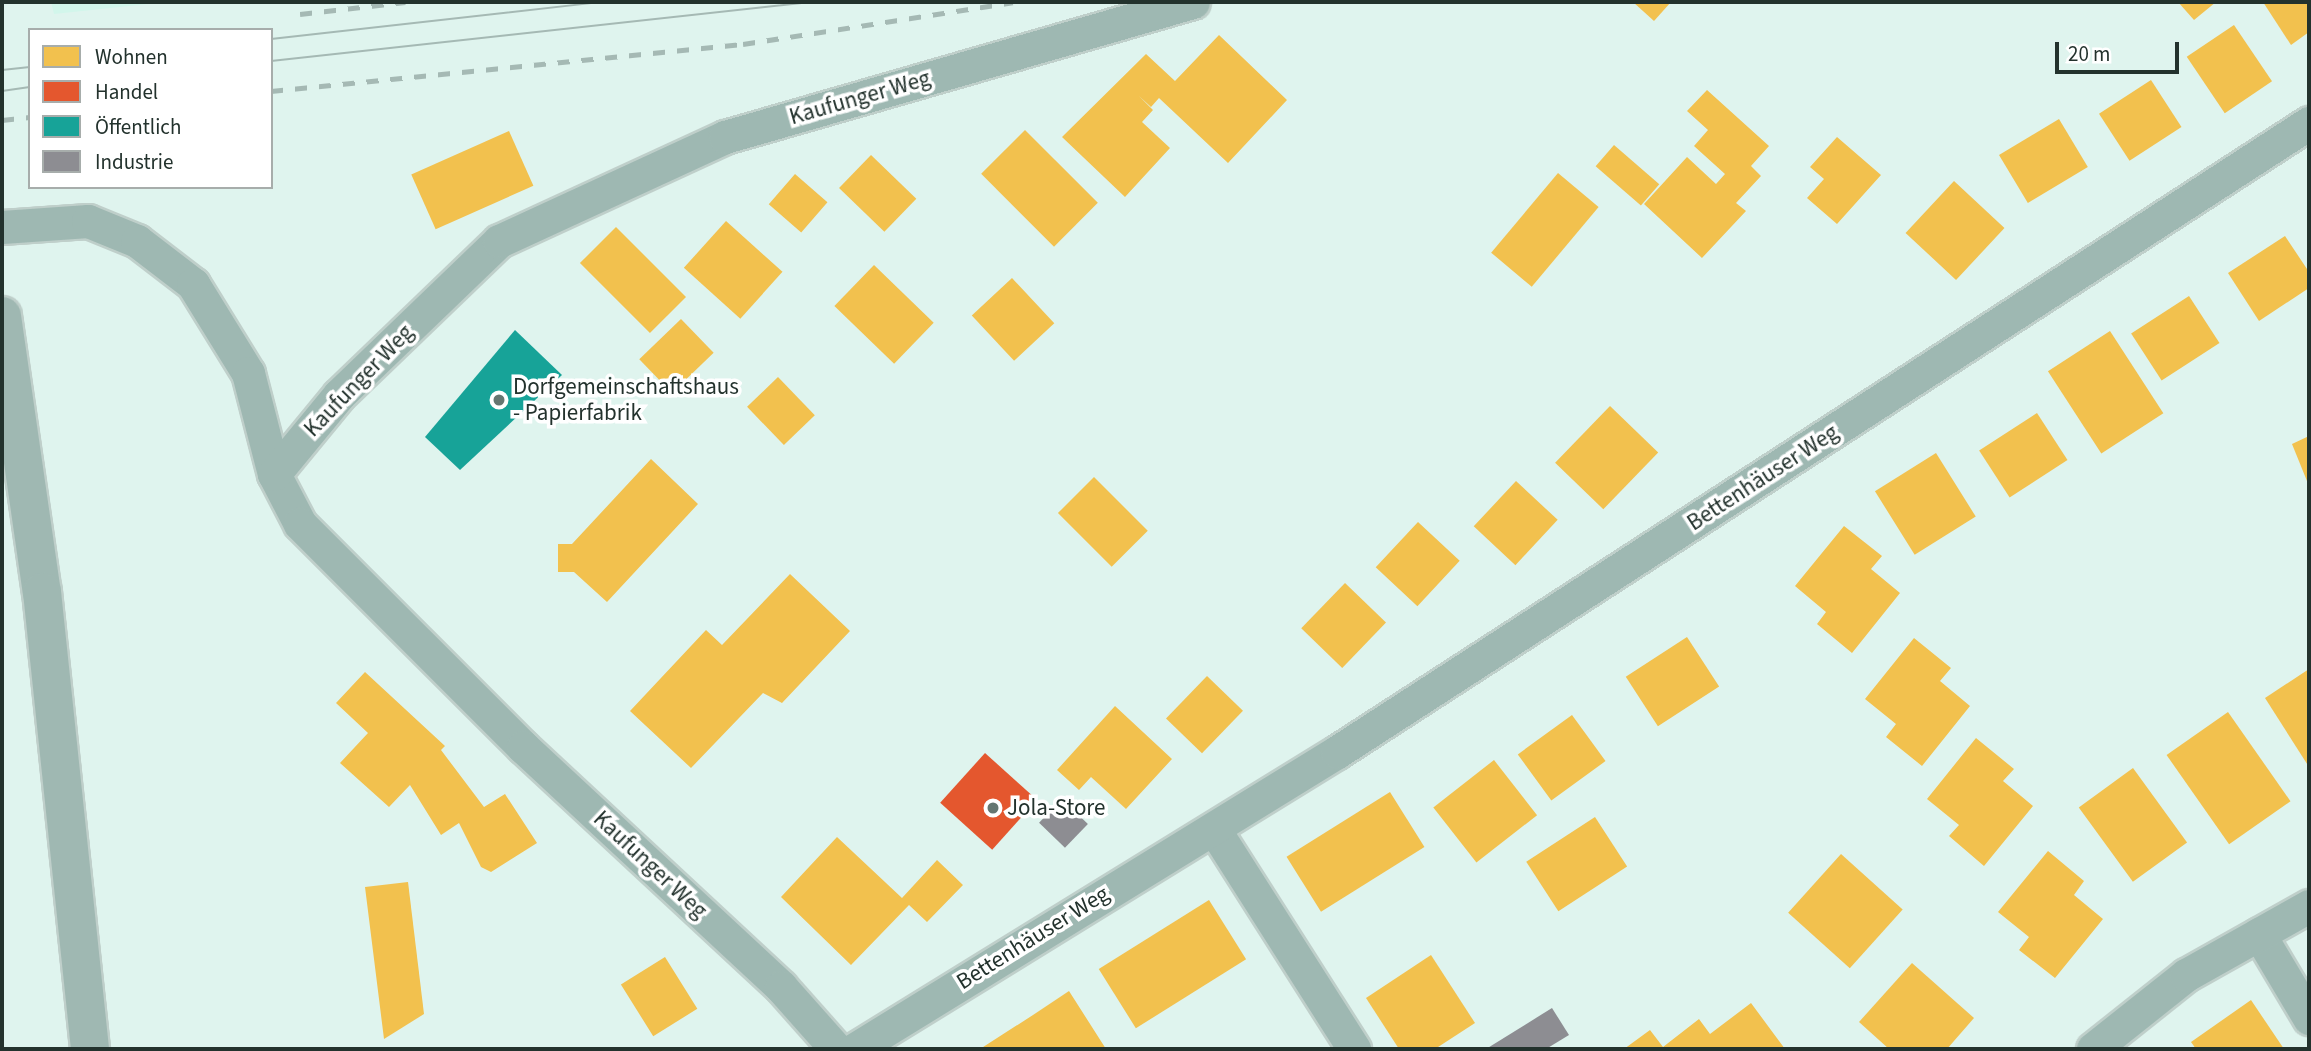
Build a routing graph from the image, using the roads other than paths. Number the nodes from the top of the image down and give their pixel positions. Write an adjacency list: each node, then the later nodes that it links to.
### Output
1 (1193, 2): 5 (street, Kaufunger Weg)
2 (2309, 123): 6 (street, Bettenhäuser Weg)
3 (2, 226): 5 (street)
4 (4, 328): 10 (highway)
5 (274, 474): 11 (street, Kaufunger Weg)
6 (1214, 829): 12 (street, Bettenhäuser Weg); 13 (street)
7 (2309, 906): 8 (street)
8 (2259, 934): 9 (street); 14 (street)
9 (2309, 1018)
10 (90, 1049)
11 (836, 1049)
12 (855, 1049)
13 (1354, 1049)
14 (2093, 1049)

